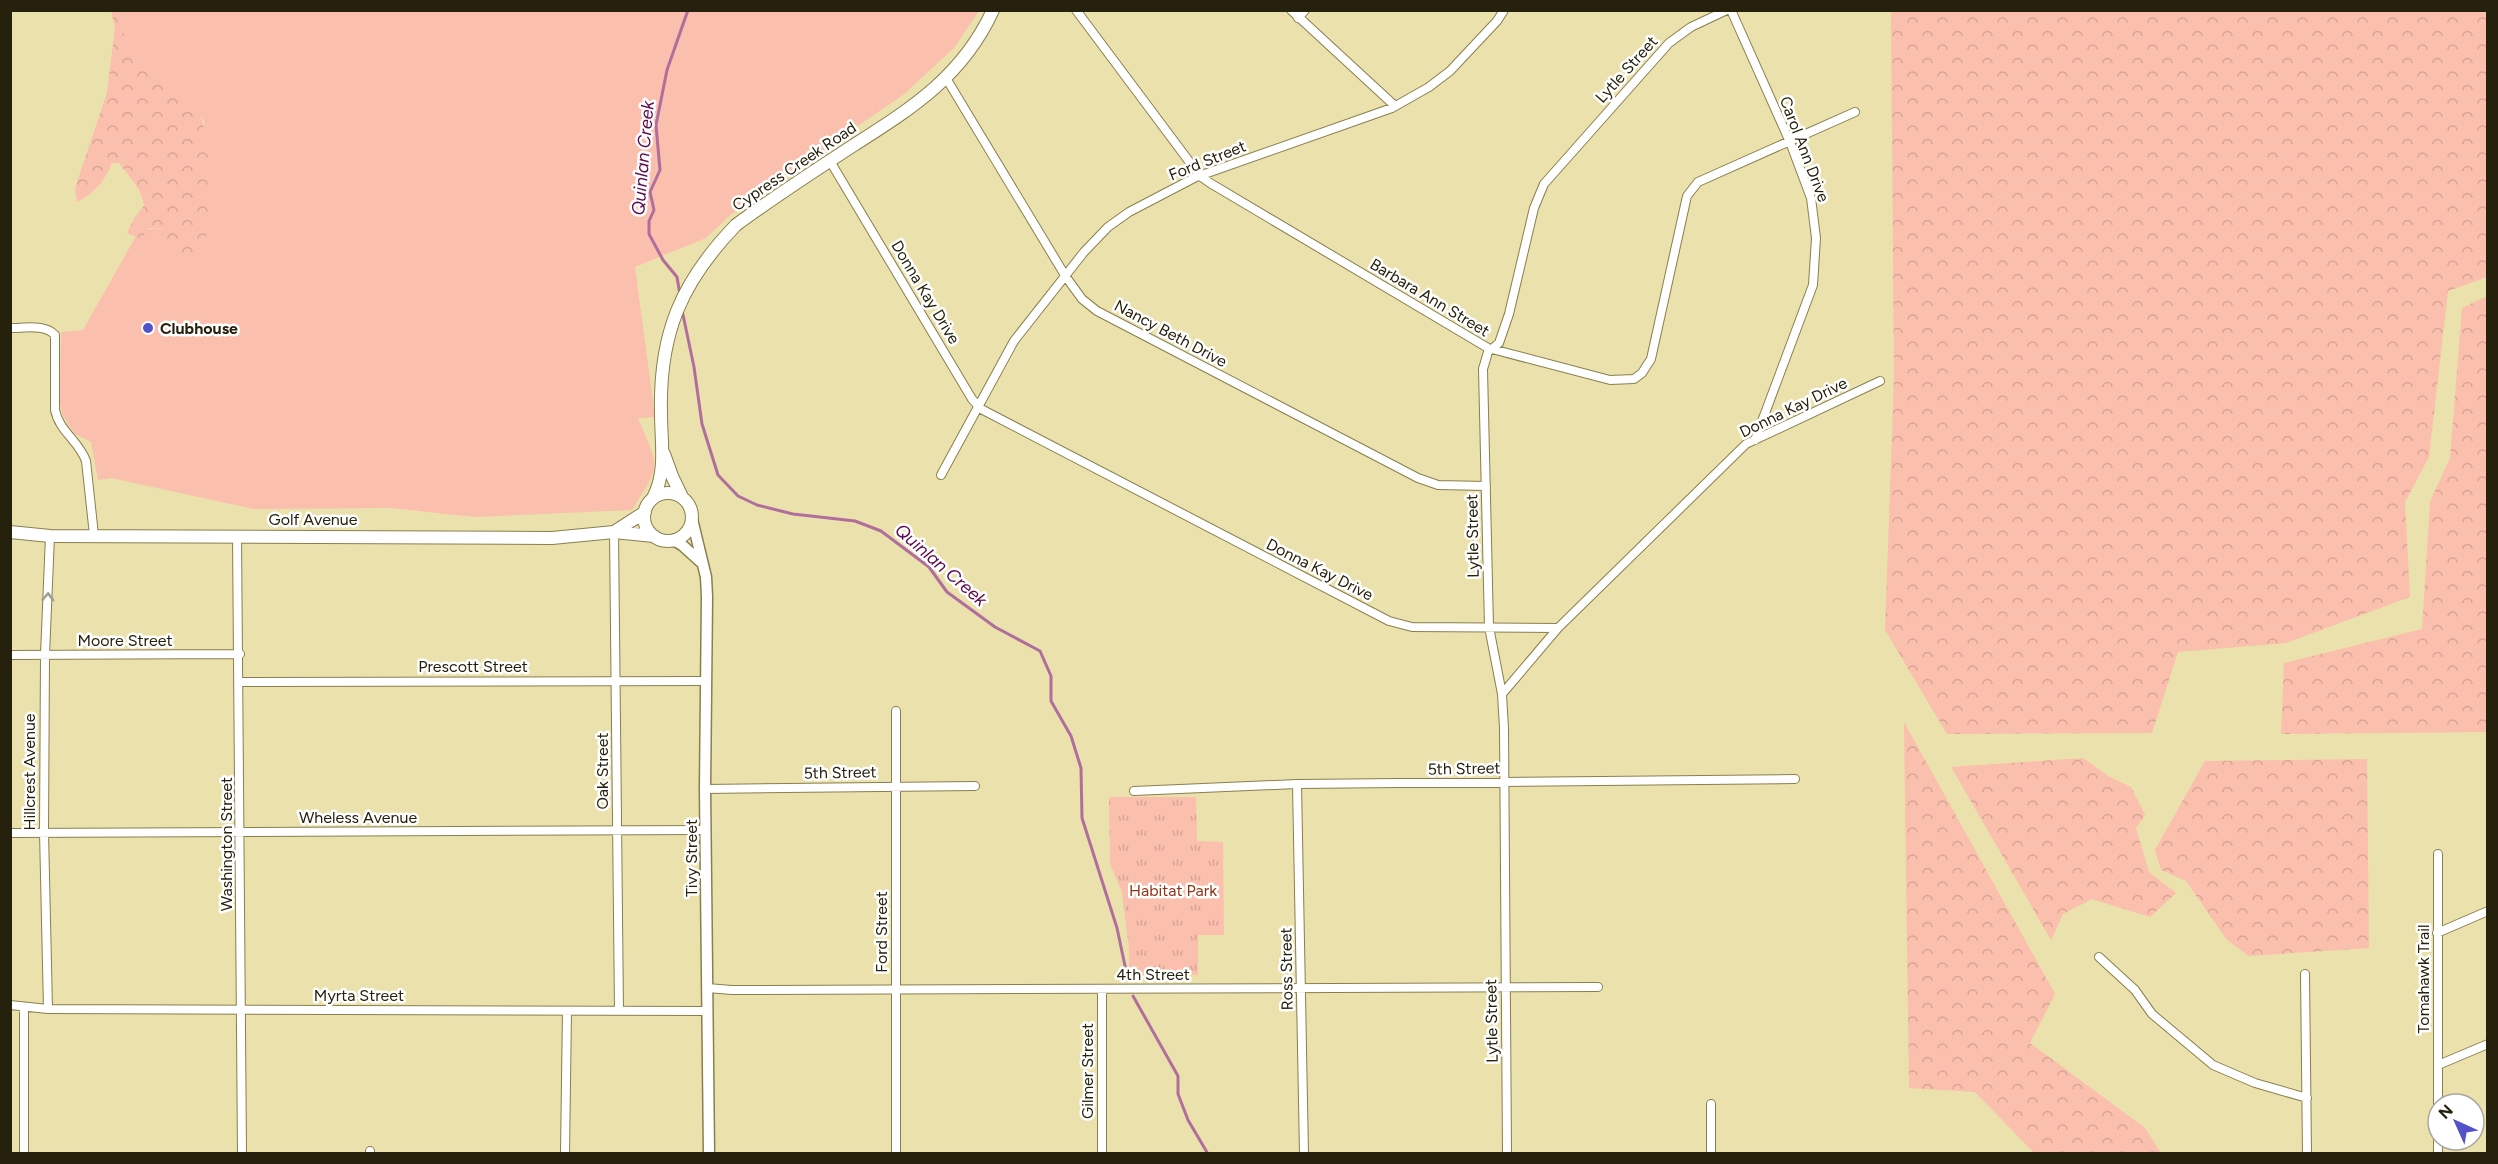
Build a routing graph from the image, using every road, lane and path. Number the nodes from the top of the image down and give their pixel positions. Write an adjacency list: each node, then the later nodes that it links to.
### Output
1 (993, 10): 8 (main road, Cypress Creek Road)
2 (1076, 10): 13 (street, Barbara Ann Street)
3 (1291, 10): 7 (street)
4 (1305, 10): 7 (street)
5 (1504, 10): 9 (street, Ford Street)
6 (1729, 10): 11 (street, Carol Ann Drive); 16 (street, Lytle Street)
7 (1298, 18): 9 (street)
8 (946, 78): 12 (main road, Cypress Creek Road); 14 (street, Nancy Beth Drive)
9 (1395, 106): 13 (street, Ford Street)
10 (1855, 112): 11 (street, Barbara Ann Street)
11 (1790, 142): 16 (street, Barbara Ann Street); 19 (street, Carol Ann Drive)
12 (830, 161): 18 (street, Donna Kay Drive); 20 (main road, Cypress Creek Road)
13 (1200, 176): 14 (street, Ford Street); 16 (street, Barbara Ann Street)
14 (1066, 277): 18 (street, Ford Street); 22 (street, Nancy Beth Drive)
15 (10, 328): 29 (street)
16 (1492, 350): 22 (street, Lytle Street)
17 (1880, 381): 19 (street, Donna Kay Drive)
18 (978, 406): 21 (street, Ford Street); 35 (street, Donna Kay Drive)
19 (1755, 440): 36 (street, Donna Kay Drive)
20 (664, 452): 23 (main road, Cypress Creek Road); 24 (main road, Cypress Creek Road)
21 (941, 475)
22 (1486, 486): 35 (street, Lytle Street)
23 (682, 497): 24 (main road); 26 (main road)
24 (653, 498): 25 (main road)
25 (645, 512): 28 (main road, Golf Avenue); 32 (main road)
26 (692, 519): 33 (main road); 34 (street, Tivy Street)
27 (10, 532): 31 (main road, Golf Avenue)
28 (614, 532): 30 (main road, Golf Avenue); 32 (main road, Golf Avenue); 40 (street, Oak Street)
29 (94, 535): 30 (main road, Golf Avenue); 31 (main road, Golf Avenue)
30 (237, 535): 37 (street, Washington Street)
31 (50, 536): 39 (street, Hillcrest Avenue, one-way to 31)
32 (654, 536): 33 (main road)
33 (673, 540): 34 (street)
34 (702, 563): 41 (street, Tivy Street)
35 (1489, 627): 36 (street, Donna Kay Drive); 43 (street, Lytle Street)
36 (1558, 628): 43 (street)
37 (240, 654): 39 (street, Moore Street); 42 (street, Washington Street)
38 (10, 655): 39 (street, Moore Street)
39 (45, 655): 54 (street, Hillcrest Avenue)
40 (616, 681): 41 (street, Prescott Street); 42 (street, Prescott Street); 53 (street, Oak Street)
41 (706, 681): 50 (street, Tivy Street)
42 (240, 682): 56 (street, Washington Street)
43 (1502, 694): 46 (street, Lytle Street)
44 (896, 711): 49 (street, Ford Street)
45 (1795, 779): 46 (street, 5th Street)
46 (1504, 782): 47 (street, 5th Street); 62 (street, Lytle Street)
47 (1298, 784): 51 (street, 5th Street); 65 (street, Ross Street)
48 (975, 786): 49 (street, 5th Street)
49 (896, 787): 50 (street, 5th Street); 67 (street, Ford Street)
50 (705, 789): 52 (street, Tivy Street)
51 (1134, 791)
52 (706, 830): 53 (street, Wheless Avenue); 64 (street, Tivy Street)
53 (617, 831): 56 (street, Wheless Avenue); 73 (street, Oak Street)
54 (44, 832): 55 (street, Wheless Avenue); 56 (street, Wheless Avenue); 70 (street, Hillcrest Avenue)
55 (10, 833)
56 (241, 833): 71 (street, Washington Street)
57 (2438, 854): 59 (street, Tomahawk Trail)
58 (2487, 911): 59 (street)
59 (2437, 933): 76 (street, Tomahawk Trail)
60 (2099, 957): 78 (street)
61 (2305, 974): 78 (street)
62 (1506, 987): 63 (street, 4th Street); 65 (street, 4th Street); 87 (street, Lytle Street)
63 (1598, 987)
64 (707, 988): 67 (street, 4th Street); 74 (street, Tivy Street)
65 (1301, 988): 66 (street, 4th Street); 86 (street, Ross Street)
66 (1102, 989): 67 (street, 4th Street); 85 (street, Gilmer Street)
67 (896, 990): 84 (street, Ford Street)
68 (10, 1005): 69 (street, Myrta Street)
69 (24, 1008): 70 (street, Myrta Street); 80 (street)
70 (48, 1009): 71 (street, Myrta Street)
71 (242, 1010): 72 (street, Myrta Street); 81 (street, Washington Street)
72 (567, 1011): 73 (street, Myrta Street); 82 (street)
73 (619, 1011): 74 (street, Myrta Street)
74 (707, 1011): 83 (street, Tivy Street)
75 (2487, 1044): 76 (street)
76 (2438, 1065): 77 (street, Tomahawk Trail)
77 (2438, 1092)
78 (2307, 1098): 89 (street)
79 (1711, 1104): 88 (street)
80 (24, 1154)
81 (242, 1154)
82 (565, 1154)
83 (709, 1154)
84 (896, 1154)
85 (1102, 1154)
86 (1304, 1154)
87 (1507, 1154)
88 (1711, 1154)
89 (2307, 1154)

